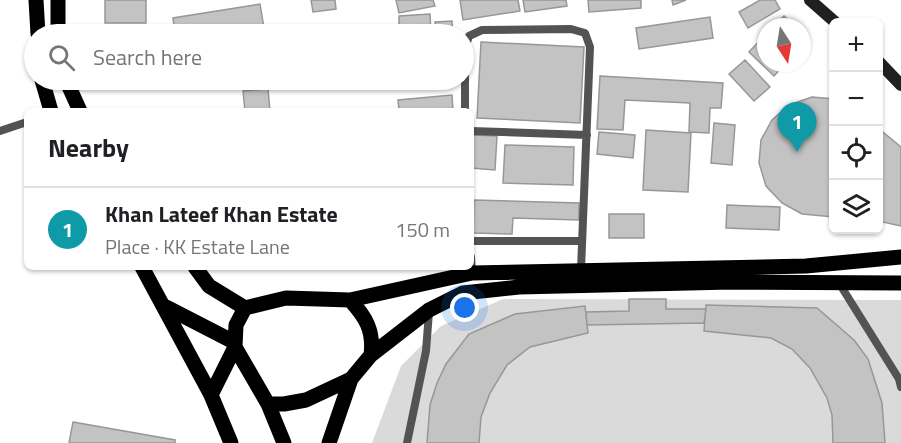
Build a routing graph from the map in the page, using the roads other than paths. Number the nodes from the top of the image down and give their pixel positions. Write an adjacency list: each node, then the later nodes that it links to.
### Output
1 (36, 0): 5 (main road)
2 (58, 0): 6 (main road)
3 (810, 0): 4 (main road)
4 (830, 18)
5 (37, 24)
6 (58, 24)
7 (474, 34): 19 (lane)
8 (883, 65): 9 (main road)
9 (901, 83)
10 (45, 90): 13 (main road)
11 (71, 90): 14 (main road)
12 (465, 90): 15 (lane)
13 (50, 108)
14 (79, 108)
15 (465, 108)
16 (24, 123): 17 (lane)
17 (0, 131)
18 (474, 131): 19 (lane)
19 (587, 135): 21 (lane)
20 (474, 241): 21 (lane)
21 (582, 241): 23 (lane)
22 (901, 258): 23 (main road)
23 (581, 269): 27 (main road)
24 (144, 270): 31 (main road)
25 (197, 270): 32 (main road)
26 (472, 270): 27 (lane)
27 (472, 273): 30 (main road)
28 (838, 282): 29 (main road); 33 (main road); 37 (lane)
29 (901, 283)
30 (350, 300): 32 (main road); 35 (main road)
31 (166, 307): 34 (main road); 38 (main road)
32 (245, 308): 34 (main road)
33 (429, 310): 35 (main road); 43 (lane)
34 (235, 344): 38 (main road); 39 (main road)
35 (371, 355): 36 (main road)
36 (351, 379): 39 (main road); 42 (main road)
37 (901, 387)
38 (211, 395): 40 (main road)
39 (268, 404): 41 (main road)
40 (231, 443)
41 (284, 443)
42 (329, 443)
43 (407, 443)

